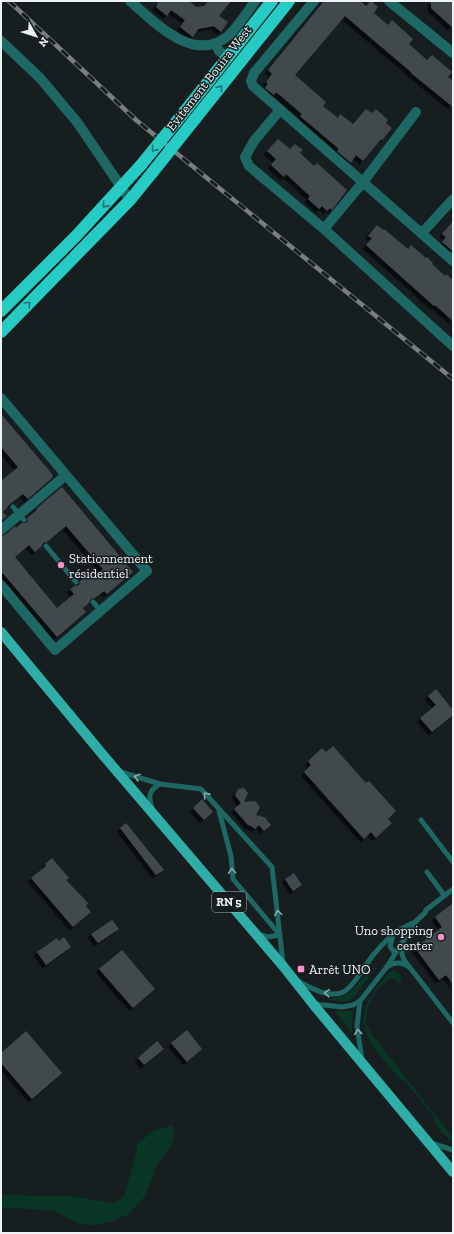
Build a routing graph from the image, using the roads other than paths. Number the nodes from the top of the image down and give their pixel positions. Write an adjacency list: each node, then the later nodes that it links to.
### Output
1 (130, 1): 8 (street)
2 (255, 1): 8 (street)
3 (272, 1): 10 (highway, Evitement Bouira West)
4 (289, 1): 16 (highway, Evitement Bouira West, one-way to 4, bridge)
5 (314, 1): 11 (street)
6 (389, 1): 9 (street)
7 (1, 41): 14 (street)
8 (216, 44): 10 (street)
9 (453, 53)
10 (228, 57): 14 (highway, Evitement Bouira West, one-way to 14, bridge)
11 (280, 110): 13 (street); 17 (street)
12 (416, 112): 13 (street)
13 (363, 182): 17 (street); 18 (street)
14 (121, 188): 16 (street); 20 (highway, Evitement Bouira West, one-way to 20)
15 (453, 199): 18 (street)
16 (130, 200): 21 (highway, Evitement Bouira West, one-way to 16)
17 (324, 229): 22 (street)
18 (422, 233): 19 (street)
19 (453, 261)
20 (1, 311)
21 (1, 332)
22 (453, 346)
23 (1, 398): 24 (street)
24 (66, 475): 25 (street); 30 (street)
25 (1, 530)
26 (46, 546): 27 (lane)
27 (76, 582)
28 (1, 586): 30 (street)
29 (93, 602): 30 (lane)
30 (101, 611)
31 (2, 632): 32 (main road, RN 5)
32 (117, 771): 33 (lane, one-way to 32); 35 (main road, RN 5)
33 (160, 784): 34 (lane, one-way to 33); 35 (lane)
34 (218, 808): 44 (lane, one-way to 34); 44 (lane, one-way to 34)
35 (154, 814): 42 (main road, RN 5)
36 (421, 820): 37 (lane)
37 (453, 862)
38 (427, 872): 40 (lane)
39 (453, 888): 40 (lane)
40 (444, 895): 41 (lane)
41 (418, 920): 43 (lane); 45 (lane)
42 (253, 930): 44 (lane); 47 (main road, RN 5)
43 (393, 934): 46 (lane); 50 (lane, one-way to 50)
44 (280, 935): 47 (lane)
45 (404, 939): 46 (lane); 49 (lane)
46 (395, 954): 48 (lane)
47 (283, 966): 50 (main road, RN 5)
48 (386, 968): 49 (lane); 51 (lane)
49 (411, 968): 53 (lane)
50 (294, 979): 52 (main road, RN 5)
51 (360, 1002): 52 (lane); 54 (lane, one-way to 51)
52 (313, 1004): 54 (main road, RN 5)
53 (453, 1023)
54 (362, 1062): 55 (main road, RN 5)
55 (429, 1142): 56 (lane); 57 (main road, RN 5)
56 (453, 1150)
57 (453, 1172)

